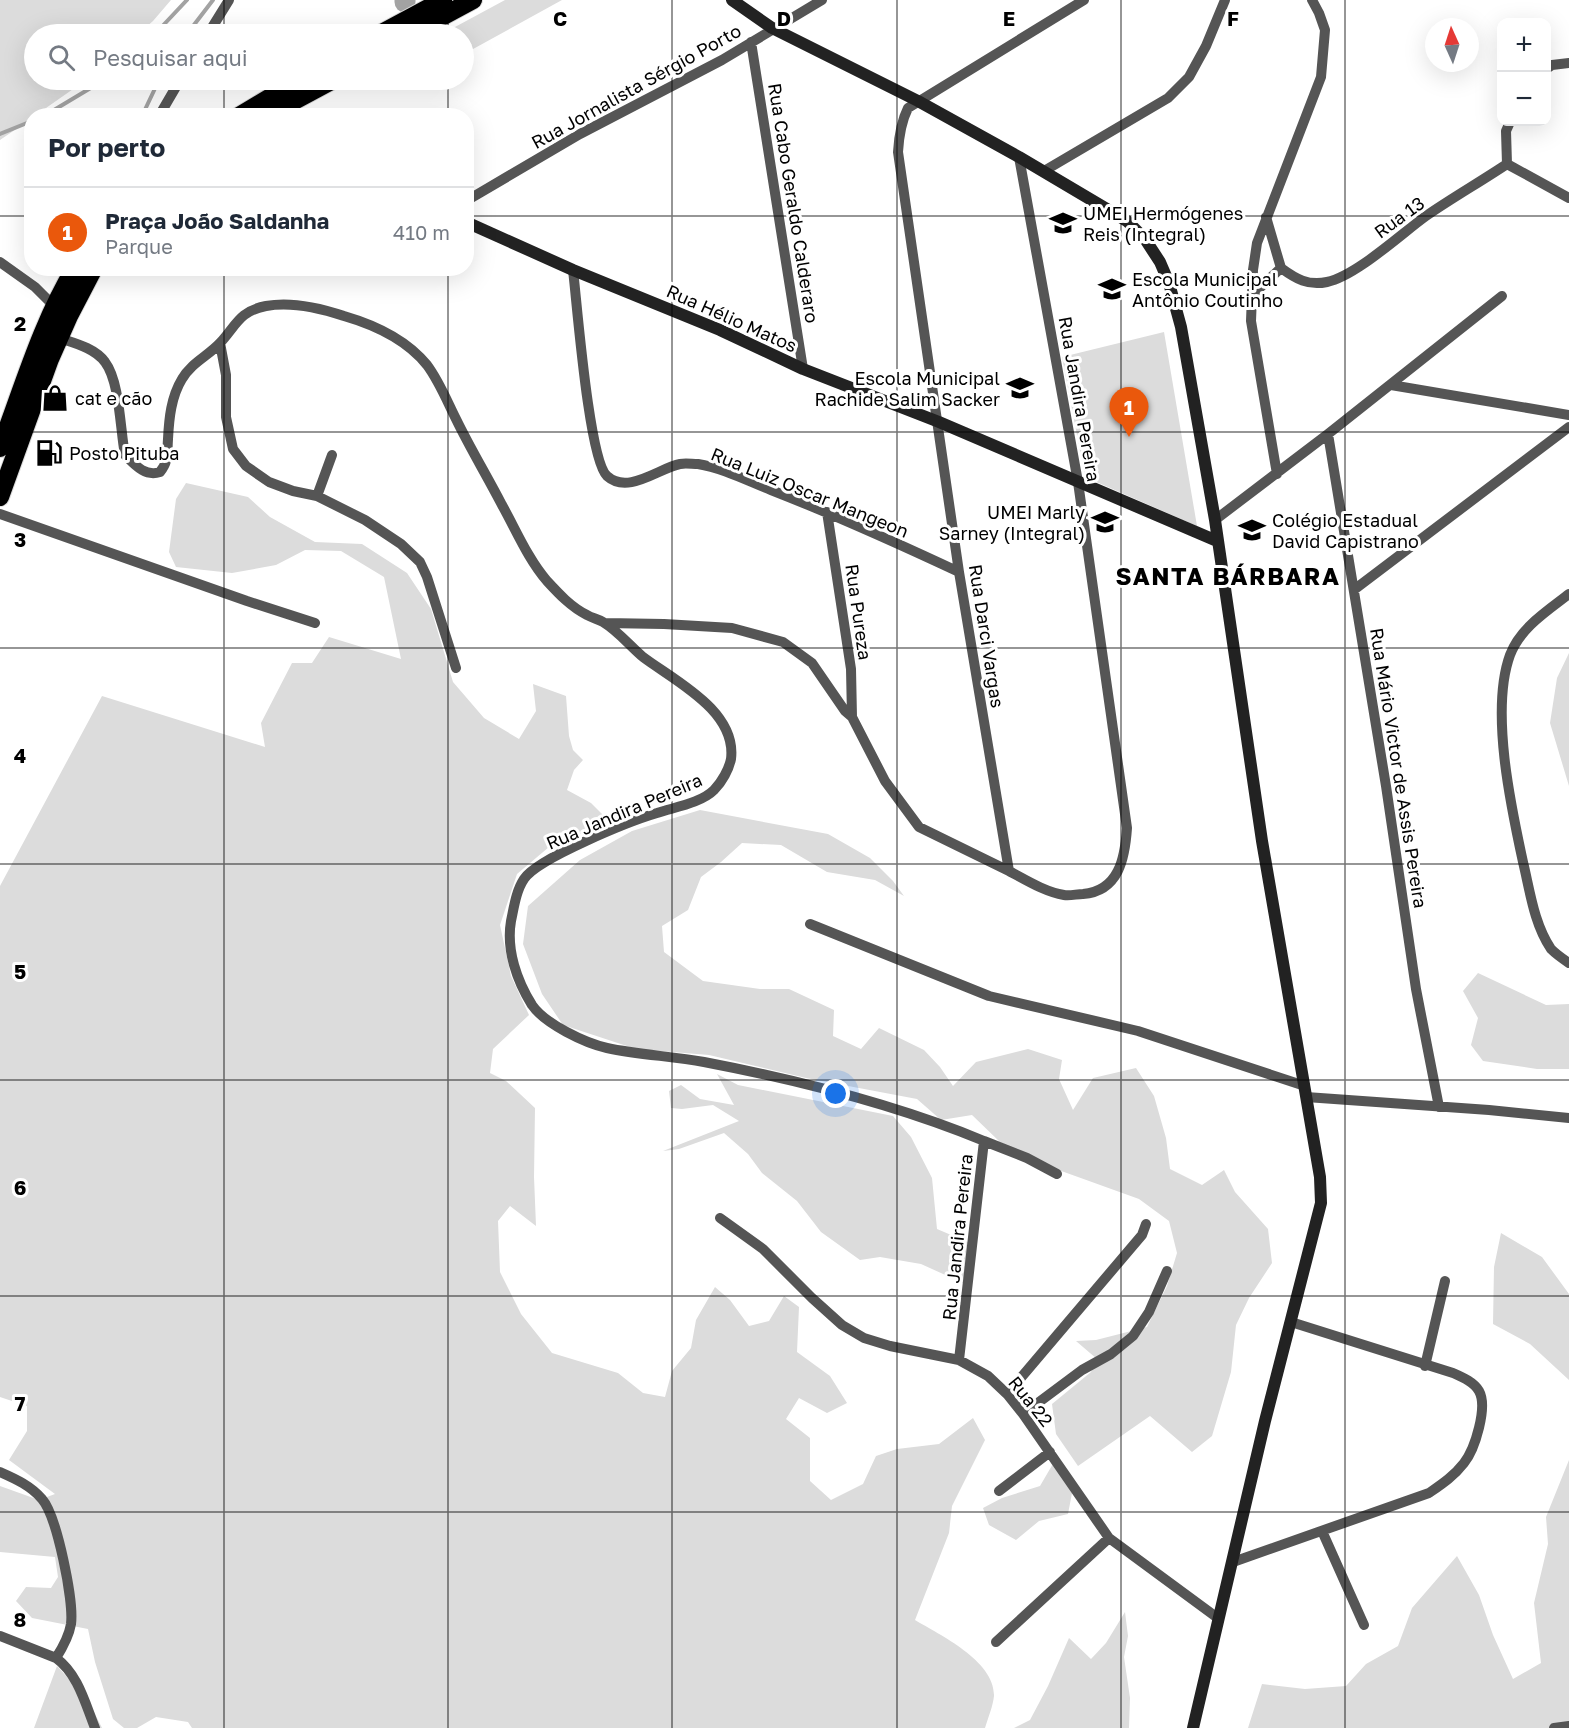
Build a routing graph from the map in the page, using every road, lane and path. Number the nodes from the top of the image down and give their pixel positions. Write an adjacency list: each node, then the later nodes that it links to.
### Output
1 (229, 0): 9 (street)
2 (441, 0): 10 (highway)
3 (473, 0): 11 (highway)
4 (732, 0): 12 (street)
5 (822, 0): 12 (street, Rua Jornalista Sérgio Porto)
6 (1084, 0): 20 (street)
7 (1225, 0): 28 (street)
8 (1312, 0): 31 (street)
9 (214, 24)
10 (398, 24)
11 (429, 24)
12 (772, 28): 13 (street, Rua Jornalista Sérgio Porto); 20 (street)
13 (752, 42): 29 (street, Rua Jornalista Sérgio Porto); 43 (street, Rua Cabo Geraldo Calderaro)
14 (1569, 63): 15 (street)
15 (1551, 66)
16 (174, 90): 21 (street)
17 (294, 90): 22 (highway)
18 (296, 90): 23 (highway)
19 (298, 90): 24 (highway)
20 (918, 101): 26 (street); 46 (street, Rua Darci Vargas)
21 (164, 108)
22 (256, 108)
23 (275, 108)
24 (294, 108)
25 (1508, 126): 27 (street)
26 (1019, 157): 28 (street); 52 (street, Rua Jandira Pereira)
27 (1507, 164): 30 (street); 34 (street, Rua 13)
28 (1044, 171): 57 (street)
29 (474, 196)
30 (1569, 198)
31 (1266, 216): 34 (street); 38 (street)
32 (474, 226): 35 (street, Rua Hélio Matos)
33 (0, 262): 40 (street)
34 (1281, 268): 38 (street)
35 (573, 270): 43 (street, Rua Hélio Matos); 55 (street, Rua Luiz Oscar Mangeon)
36 (71, 276): 40 (highway)
37 (90, 276): 41 (highway)
38 (1251, 296): 51 (street)
39 (1502, 296): 44 (street)
40 (55, 307): 49 (highway)
41 (59, 338): 42 (street, Rua Jandira Pereira); 54 (highway)
42 (220, 343): 53 (street); 63 (street, Rua Jandira Pereira)
43 (803, 369): 46 (street, Rua Hélio Matos)
44 (1391, 385): 45 (street); 48 (street)
45 (1569, 415)
46 (939, 422): 52 (street, Rua Hélio Matos); 59 (street, Rua Darci Vargas)
47 (1569, 426): 60 (street)
48 (1328, 435): 51 (street); 60 (street, Rua Mário Victor de Assis Pereira)
49 (0, 448)
50 (332, 455): 53 (street)
51 (1277, 474): 57 (street)
52 (1078, 482): 58 (street, Rua Hélio Matos); 66 (street, Rua Jandira Pereira)
53 (316, 496): 64 (street)
54 (0, 497)
55 (827, 512): 59 (street, Rua Luiz Oscar Mangeon); 65 (street, Rua Pureza)
56 (0, 514): 62 (street)
57 (1215, 520): 58 (street)
58 (1217, 541): 69 (street)
59 (959, 572): 66 (street, Rua Darci Vargas)
60 (1355, 589): 70 (street, Rua Mário Victor de Assis Pereira)
61 (1569, 594): 68 (street)
62 (315, 623)
63 (604, 623): 65 (street); 72 (street, Rua Jandira Pereira)
64 (456, 668)
65 (852, 717): 66 (street)
66 (1009, 871)
67 (810, 924): 69 (street)
68 (1569, 963)
69 (1306, 1092): 70 (street); 78 (street)
70 (1439, 1107): 71 (street)
71 (1569, 1118)
72 (984, 1141): 73 (street); 79 (street, Rua Jandira Pereira)
73 (1057, 1174)
74 (720, 1218): 79 (street, Rua 22)
75 (1146, 1224): 81 (street)
76 (1167, 1271): 82 (street)
77 (1445, 1281): 80 (street)
78 (1291, 1322): 80 (street); 88 (street)
79 (959, 1360): 81 (street, Rua 22)
80 (1425, 1366): 86 (street)
81 (1007, 1394): 82 (street, Rua 22)
82 (1023, 1414): 83 (street, Rua 22)
83 (1050, 1452): 85 (street); 87 (street, Rua 22)
84 (0, 1472): 93 (street)
85 (999, 1491)
86 (1322, 1531): 88 (street); 90 (street)
87 (1109, 1538): 89 (street, Rua 22); 92 (street)
88 (1233, 1562): 89 (street)
89 (1219, 1619): 96 (street)
90 (1364, 1625)
91 (0, 1636): 93 (street)
92 (996, 1642)
93 (56, 1658): 95 (street)
94 (1569, 1726): 97 (street)
95 (95, 1728)
96 (1192, 1728)
97 (1554, 1728)

